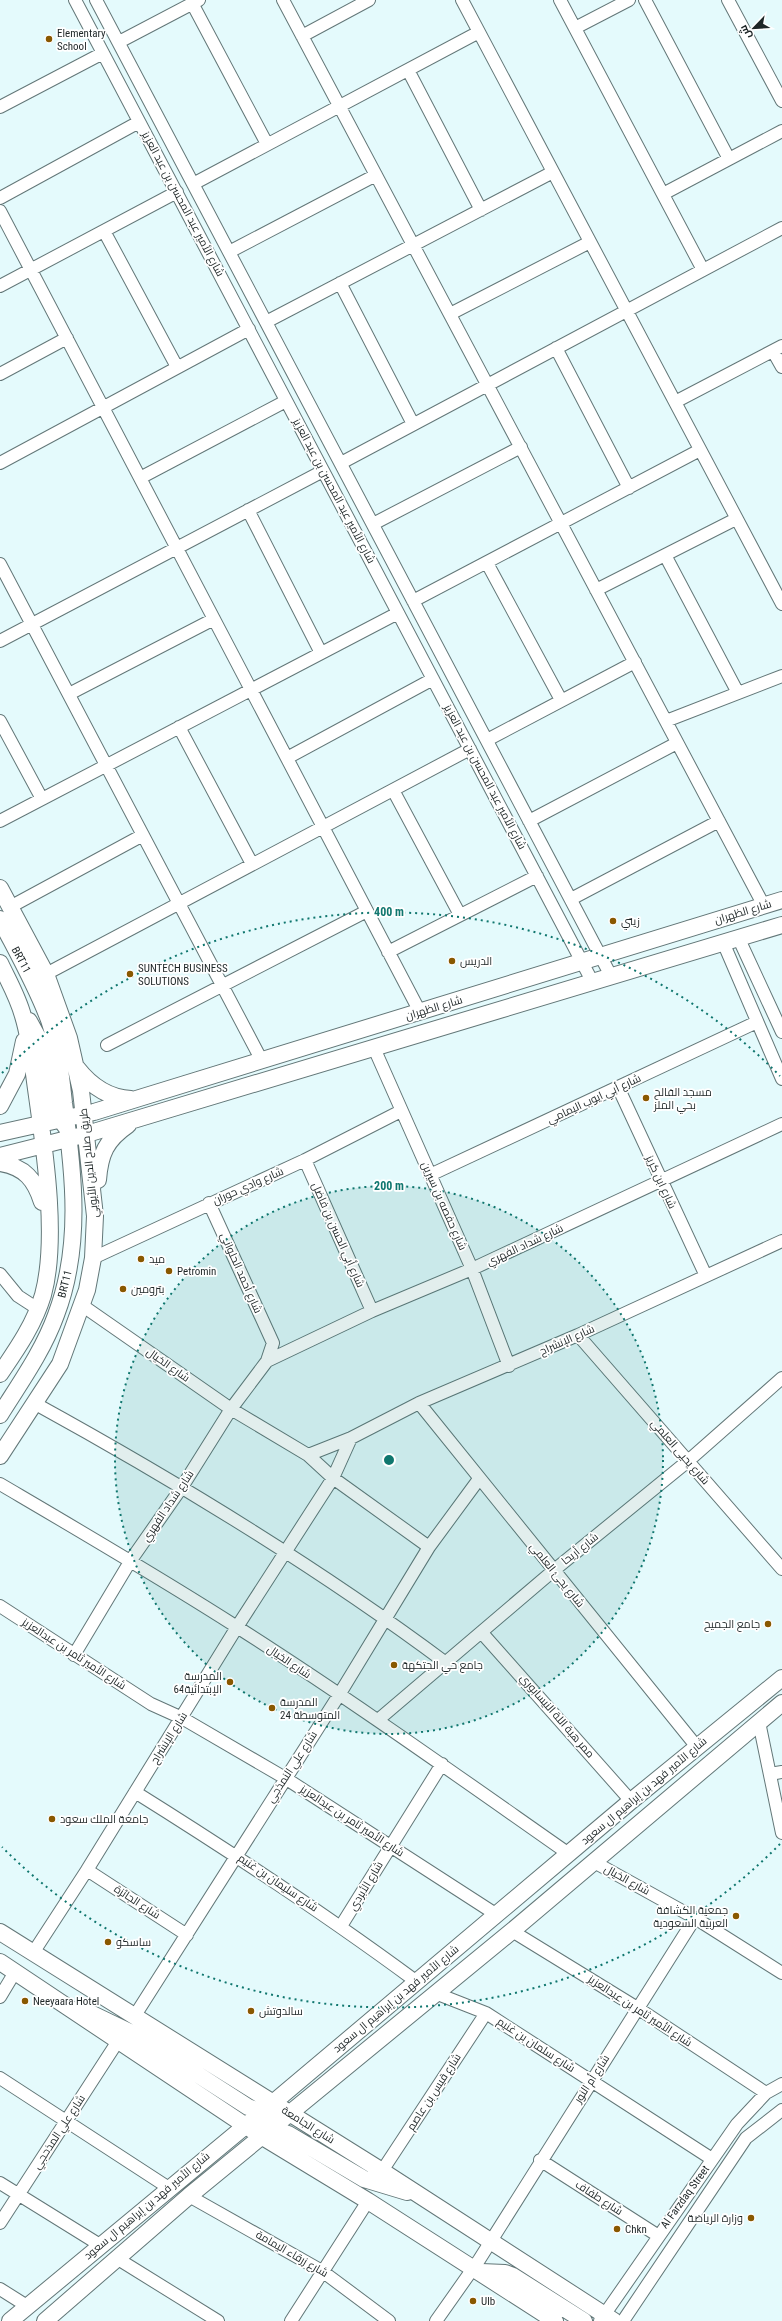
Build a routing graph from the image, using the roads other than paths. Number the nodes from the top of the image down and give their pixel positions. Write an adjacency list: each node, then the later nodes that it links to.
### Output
1 (75, 0): 15 (street, شارع الأمير عبد المحسن بن عبد العزيز)
2 (96, 0): 14 (street, شارع الأمير عبد المحسن بن عبد العزيز)
3 (283, 0): 13 (street)
4 (370, 0): 13 (street)
5 (463, 0): 12 (street)
6 (560, 0): 11 (street)
7 (629, 0): 11 (street)
8 (645, 0): 23 (street)
9 (728, 0): 17 (street)
10 (195, 2): 14 (street); 22 (street)
11 (575, 28): 28 (street)
12 (479, 32): 16 (street); 24 (street)
13 (302, 36): 18 (street)
14 (119, 42): 26 (street, شارع الأمير عبد المحسن بن عبد العزيز)
15 (103, 53): 19 (street); 20 (street, شارع الأمير عبد المحسن بن عبد العزيز)
16 (408, 70): 18 (street); 30 (street)
17 (782, 101)
18 (340, 106): 22 (street); 25 (street)
19 (0, 107)
20 (139, 122): 27 (street, شارع الأمير عبد المحسن بن عبد العزيز); 29 (street)
21 (782, 131): 23 (street)
22 (267, 144): 26 (street)
23 (729, 159): 28 (street)
24 (553, 172): 30 (street); 34 (street)
25 (376, 175): 35 (street); 36 (street)
26 (193, 184): 36 (street, شارع الأمير عبد المحسن بن عبد العزيز)
27 (177, 192): 33 (street); 44 (street, شارع الأمير عبد المحسن بن عبد العزيز)
28 (663, 194): 38 (street)
29 (0, 198)
30 (481, 210): 35 (street)
31 (0, 211): 37 (street)
32 (782, 228): 38 (street)
33 (104, 231): 37 (street); 48 (street)
34 (590, 242): 41 (street); 42 (street)
35 (413, 245): 39 (street); 42 (street)
36 (229, 252): 43 (street, شارع الأمير عبد المحسن بن عبد العزيز)
37 (31, 270): 40 (street); 45 (street)
38 (703, 270): 41 (street)
39 (340, 283): 43 (street); 55 (street)
40 (0, 286)
41 (626, 311): 46 (street); 53 (street)
42 (450, 314): 51 (street)
43 (266, 322): 59 (street, شارع الأمير عبد المحسن بن عبد العزيز)
44 (249, 329): 48 (street); 52 (street, شارع الأمير عبد المحسن بن عبد العزيز)
45 (67, 338): 50 (street); 54 (street)
46 (556, 348): 51 (street); 62 (street)
47 (778, 348): 49 (street); 53 (street)
48 (177, 367): 54 (street)
49 (782, 367)
50 (0, 374)
51 (488, 385): 55 (street); 56 (street)
52 (286, 401): 60 (street, شارع الأمير عبد المحسن بن عبد العزيز); 61 (street)
53 (675, 402): 57 (street)
54 (103, 407): 58 (street); 61 (street)
55 (413, 424): 59 (street)
56 (521, 447): 65 (street); 66 (street)
57 (700, 450): 62 (street); 64 (street)
58 (0, 463)
59 (341, 463): 66 (street, شارع الأمير عبد المحسن بن عبد العزيز)
60 (323, 471): 63 (street); 74 (street, شارع الأمير عبد المحسن بن عبد العزيز)
61 (140, 478): 67 (street)
62 (629, 488): 65 (street)
63 (248, 510): 67 (street); 78 (street)
64 (736, 519): 68 (street); 73 (street)
65 (561, 523): 69 (street); 71 (street)
66 (373, 524): 72 (street, شارع الأمير عبد المحسن بن عبد العزيز)
67 (177, 548): 75 (street); 76 (street)
68 (665, 555): 71 (street); 83 (street)
69 (487, 562): 72 (street); 85 (street)
70 (0, 564): 76 (street)
71 (596, 590): 79 (street)
72 (414, 601): 89 (street, شارع الأمير عبد المحسن بن عبد العزيز)
73 (782, 604)
74 (398, 613): 78 (street); 81 (street, شارع الأمير عبد المحسن بن عبد العزيز)
75 (214, 619): 82 (street); 84 (street)
76 (32, 625): 77 (street); 84 (street)
77 (0, 641)
78 (321, 653): 82 (street)
79 (635, 662): 85 (street); 87 (street)
80 (782, 676): 83 (street)
81 (433, 679): 91 (street, شارع الأمير عبد المحسن بن عبد العزيز); 92 (street)
82 (251, 690): 88 (street); 92 (street)
83 (738, 693): 87 (street)
84 (69, 694): 93 (street)
85 (561, 700): 89 (street)
86 (0, 721): 95 (street)
87 (666, 721): 90 (street)
88 (179, 727): 93 (street); 101 (street)
89 (487, 740): 98 (street, شارع الأمير عبد المحسن بن عبد العزيز)
90 (677, 743): 96 (street); 98 (street)
91 (470, 749): 94 (street); 102 (street, شارع الأمير عبد المحسن بن عبد العزيز)
92 (287, 758): 99 (street)
93 (106, 765): 95 (street); 100 (street)
94 (393, 790): 99 (street); 110 (street)
95 (42, 799): 97 (street)
96 (719, 820): 104 (street); 107 (street)
97 (0, 821)
98 (529, 821): 104 (street, شارع الأمير عبد المحسن بن عبد العزيز)
99 (323, 827): 101 (street); 108 (street)
100 (143, 835): 106 (street); 109 (street)
101 (252, 864): 106 (street)
102 (537, 876): 110 (street); 115 (street, شارع الأمير عبد المحسن بن عبد العزيز)
103 (0, 888): 109 (main road, طريق صلاح الدين الأيوبي)
104 (570, 899): 114 (street, شارع الأمير عبد المحسن بن عبد العزيز)
105 (782, 900): 107 (main road, شارع الظهران)
106 (179, 903): 117 (street); 120 (street)
107 (764, 906): 114 (main road, شارع الظهران)
108 (367, 911): 113 (street); 120 (street)
109 (5, 913): 117 (main road, طريق صلاح الدين الأيوبي); 138 (main road, BRT11)
110 (460, 915): 113 (street)
111 (782, 924): 112 (main road, شارع الظهران)
112 (730, 939): 118 (main road, شارع الظهران); 123 (street); 124 (street)
113 (388, 952): 121 (street)
114 (600, 955): 115 (main road, شارع الظهران); 118 (street, شارع الأمير عبد المحسن بن عبد العزيز)
115 (581, 961): 119 (street, شارع الأمير عبد المحسن بن عبد العزيز); 121 (main road, شارع الظهران)
116 (0, 963): 122 (main road)
117 (46, 974): 128 (main road, طريق صلاح الدين الأيوبي)
118 (611, 976): 119 (main road, شارع الظهران)
119 (592, 981): 126 (main road, شارع الظهران)
120 (222, 986): 125 (street); 127 (street)
121 (420, 1012): 127 (main road, شارع الظهران)
122 (24, 1020): 132 (main road); 136 (main road); 138 (main road)
123 (757, 1022): 129 (street); 130 (street, شارع أبي ايوب اليمامي)
124 (782, 1032)
125 (107, 1045)
126 (374, 1048): 133 (street, شارع حفصه بن سيرين); 135 (main road, شارع الظهران)
127 (262, 1061): 131 (main road, شارع الظهران)
128 (76, 1067): 131 (main road); 134 (main road, طريق صلاح الدين الأيوبي)
129 (782, 1079)
130 (618, 1087): 145 (street, شارع أبي ايوب اليمامي); 146 (street, شارع ابن كريز)
131 (135, 1099): 134 (main road, شارع الظهران)
132 (0, 1106)
133 (401, 1111): 143 (street, شارع وادي حوران); 145 (street, شارع حفصه بن سيرين)
134 (85, 1114): 138 (main road, شارع الظهران); 140 (main road, طريق صلاح الدين الأيوبي)
135 (136, 1119): 140 (main road, شارع الظهران); 148 (main road)
136 (40, 1124): 138 (main road); 139 (main road); 141 (main road)
137 (782, 1124): 146 (street, شارع شداد الفهري)
138 (66, 1126): 140 (main road, شارع الظهران); 141 (main road); 167 (main road, BRT11)
139 (0, 1133)
140 (87, 1134): 148 (main road, طريق صلاح الدين الأيوبي)
141 (44, 1145): 142 (main road); 149 (main road)
142 (0, 1156)
143 (305, 1160): 147 (street, شارع وادي حوران); 157 (street, شارع أبي الحسن بن فاضل)
144 (0, 1163): 149 (main road)
145 (430, 1175): 152 (street, شارع حفصه بن سيرين)
146 (660, 1182): 152 (street, شارع شداد الفهري); 154 (street, شارع ابن كريز)
147 (210, 1203): 151 (street, شارع وادي حوران); 159 (street, شارع أحمد الحلواني)
148 (95, 1216): 151 (main road, طريق صلاح الدين الأيوبي)
149 (49, 1223): 156 (main road)
150 (782, 1241): 154 (street, شارع الإنشراح)
151 (93, 1258): 155 (main road, طريق صلاح الدين الأيوبي)
152 (472, 1269): 157 (street, شارع شداد الفهري); 161 (street, شارع حفصه بن سيرين)
153 (0, 1274): 156 (street)
154 (706, 1276): 158 (street, شارع الإنشراح)
155 (83, 1306): 164 (main road, طريق صلاح الدين الأيوبي); 166 (street, شارع الخيال)
156 (38, 1309): 162 (main road)
157 (372, 1311): 160 (street, شارع شداد الفهري)
158 (578, 1335): 161 (street, شارع الإنشراح); 171 (street, شارع يحيى العلمي)
159 (273, 1343): 160 (street, شارع شداد الفهري)
160 (267, 1361): 166 (street, شارع شداد الفهري)
161 (509, 1366): 165 (street, شارع الإنشراح)
162 (0, 1374)
163 (782, 1378): 171 (street, شارع أريحا)
164 (34, 1403): 170 (main road, طريق صلاح الدين الأيوبي); 175 (street)
165 (419, 1403): 168 (street, شارع الإنشراح); 173 (street, شارع يحئ العلمي)
166 (231, 1409): 169 (street, شارع الخيال); 175 (street, شارع شداد الفهري)
167 (0, 1415)
168 (351, 1438): 169 (street, شارع الإنشراح); 172 (street, شارع الإنشراح)
169 (308, 1455): 172 (street, شارع الخيال)
170 (0, 1456)
171 (688, 1461): 179 (street, شارع يحيى العلمي); 180 (street, شارع أريحا)
172 (332, 1478): 176 (street, شارع الخيال); 177 (street, شارع الإنشراح)
173 (479, 1479): 176 (street, شارع علي النمذجي); 180 (street, شارع يحئ العلمي)
174 (0, 1484): 178 (street, شارع الخيال)
175 (182, 1487): 177 (street); 178 (street, شارع شداد الفهري)
176 (429, 1547): 182 (street, شارع علي النمذجي)
177 (284, 1552): 182 (street); 183 (street, شارع الإنشراح)
178 (131, 1560): 183 (street, شارع الخيال); 185 (street, شارع شداد الفهري)
179 (782, 1569)
180 (553, 1571): 184 (street, شارع أريحا); 193 (street, شارع يحئ العلمي)
181 (0, 1606): 185 (street, شارع الأمير ثامر بن عبدالعزيز)
182 (387, 1619): 186 (street); 188 (street, شارع علي النمذجي)
183 (237, 1627): 188 (street, شارع الخيال); 190 (street, شارع الإنشراح)
184 (482, 1633): 186 (street, شارع أريحا); 199 (street, ممر هبة اللة النيسابوري)
185 (74, 1655): 190 (street, شارع الأمير ثامر بن عبدالعزيز)
186 (446, 1663): 191 (street, شارع أريحا)
187 (782, 1678): 193 (main road, شارع الأمير فهد بن إبراهيم ال سعود)
188 (339, 1695): 191 (street, شارع الخيال); 197 (street, شارع علي النمذجي)
189 (782, 1703): 192 (main road, شارع الأمير فهد بن إبراهيم ال سعود)
190 (182, 1718): 197 (street, شارع الأمير ثامر بن عبدالعزيز); 198 (street, شارع الإنشراح)
191 (378, 1720): 194 (street, شارع الخيال)
192 (759, 1722): 196 (street); 204 (main road, شارع الأمير فهد بن إبراهيم ال سعود)
193 (697, 1747): 199 (main road, شارع الأمير فهد بن إبراهيم ال سعود)
194 (442, 1764): 201 (street, شارع الأبردي); 202 (street, شارع الخيال)
195 (782, 1772): 196 (street)
196 (770, 1774): 200 (street)
197 (285, 1778): 201 (street, شارع الأمير ثامر بن عبدالعزيز); 203 (street, شارع علي النمذجي)
198 (135, 1792): 203 (street, شارع سليمان بن غنيم); 205 (street, شارع الإنشراح)
199 (631, 1801): 202 (main road, شارع الأمير فهد بن إبراهيم ال سعود)
200 (782, 1833)
201 (390, 1846): 206 (street, شارع الأمير ثامر بن عبدالعزيز); 208 (street, شارع الأبردي)
202 (569, 1854): 206 (main road, شارع الأمير فهد بن إبراهيم ال سعود)
203 (236, 1855): 208 (street, شارع سليمان بن غنيم); 211 (street, شارع علي النمذجي)
204 (594, 1862): 207 (street, شارع الخيال); 209 (main road, شارع الأمير فهد بن إبراهيم ال سعود)
205 (87, 1870): 211 (street, شارع الجائزة); 212 (street, شارع الإنشراح)
206 (497, 1915): 216 (main road, شارع الأمير فهد بن إبراهيم ال سعود)
207 (695, 1918): 215 (street, شارع الخيال); 220 (street, شارع أم النور)
208 (341, 1926): 216 (street, شارع سليمان بن غنيم)
209 (512, 1931): 217 (main road, شارع الأمير فهد بن إبراهيم ال سعود); 220 (street, شارع الأمير ثامر بن عبدالعزيز)
210 (0, 1932): 212 (main road, شارع الجامعة)
211 (187, 1934): 222 (street, شارع علي النمذجي)
212 (33, 1952): 222 (main road, شارع الجامعة)
213 (0, 1962): 214 (main road)
214 (15, 1972): 218 (street); 219 (main road)
215 (782, 1973)
216 (417, 1982): 228 (main road, شارع الأمير فهد بن إبراهيم ال سعود)
217 (435, 1993): 221 (street, شارع سلمان بن غنيم); 230 (main road, شارع الأمير فهد بن إبراهيم ال سعود)
218 (0, 1997)
219 (63, 2004): 223 (main road); 228 (main road)
220 (639, 2009): 226 (street, شارع أم النور); 227 (street, شارع الأمير ثامر بن عبدالعزيز)
221 (486, 2013): 226 (street, شارع سلمان بن غنيم); 236 (street, شارع قيس بن عاصم)
222 (134, 2017): 228 (main road, شارع الجامعة)
223 (118, 2041): 231 (street, شارع علي المذحجي); 232 (main road)
224 (782, 2075): 227 (street, Al Farzdaq Street)
225 (0, 2078): 231 (street)
226 (591, 2081): 234 (street, شارع سلمان بن غنيم); 235 (street, شارع أم النور)
227 (774, 2088): 234 (street, Al Farzdaq Street)
228 (267, 2108): 230 (main road, شارع الجامعة); 232 (main road, شارع الأمير فهد بن إبراهيم ال سعود)
229 (782, 2110): 261 (street, Al Farzdaq Street)
230 (288, 2114): 233 (main road, شارع الأمير فهد بن إبراهيم ال سعود); 236 (main road, شارع الجامعة)
231 (66, 2121): 238 (street); 240 (street, شارع علي المذحجي)
232 (245, 2125): 233 (main road); 238 (main road, شارع الأمير فهد بن إبراهيم ال سعود)
233 (266, 2132): 239 (main road); 241 (main road, شارع الأمير فهد بن إبراهيم ال سعود); 242 (main road)
234 (712, 2159): 244 (street, Al Farzdaq Street)
235 (540, 2160): 244 (street, شارع طفاف); 245 (street, شارع أم النور)
236 (382, 2171): 239 (main road, شارع الجامعة)
237 (0, 2183): 240 (street)
238 (169, 2188): 246 (main road, شارع الأمير فهد بن إبراهيم ال سعود)
239 (417, 2193): 245 (main road, شارع الجامعة)
240 (19, 2194): 243 (street, شارع علي المذحجي); 246 (street)
241 (189, 2196): 247 (main road, شارع الأمير فهد بن إبراهيم ال سعود); 249 (street, شارع زرقاء اليمامة)
242 (368, 2201): 248 (main road); 249 (street)
243 (0, 2223)
244 (657, 2236): 252 (street, Al Farzdaq Street)
245 (490, 2240): 248 (street, شارع أم النور); 252 (main road, شارع الجامعة)
246 (100, 2245): 251 (main road, شارع الأمير فهد بن إبراهيم ال سعود)
247 (118, 2259): 253 (main road, شارع الأمير فهد بن إبراهيم ال سعود); 255 (street)
248 (476, 2270): 258 (street); 259 (main road); 260 (main road)
249 (322, 2271): 256 (street); 257 (street, شارع زرقاء اليمامة)
250 (0, 2289): 251 (street)
251 (27, 2306): 254 (main road, شارع الأمير فهد بن إبراهيم ال سعود)
252 (606, 2319)
253 (51, 2320)
254 (10, 2321)
255 (218, 2321)
256 (291, 2321)
257 (389, 2321)
258 (436, 2321)
259 (555, 2321)
260 (584, 2321)
261 (623, 2321)

